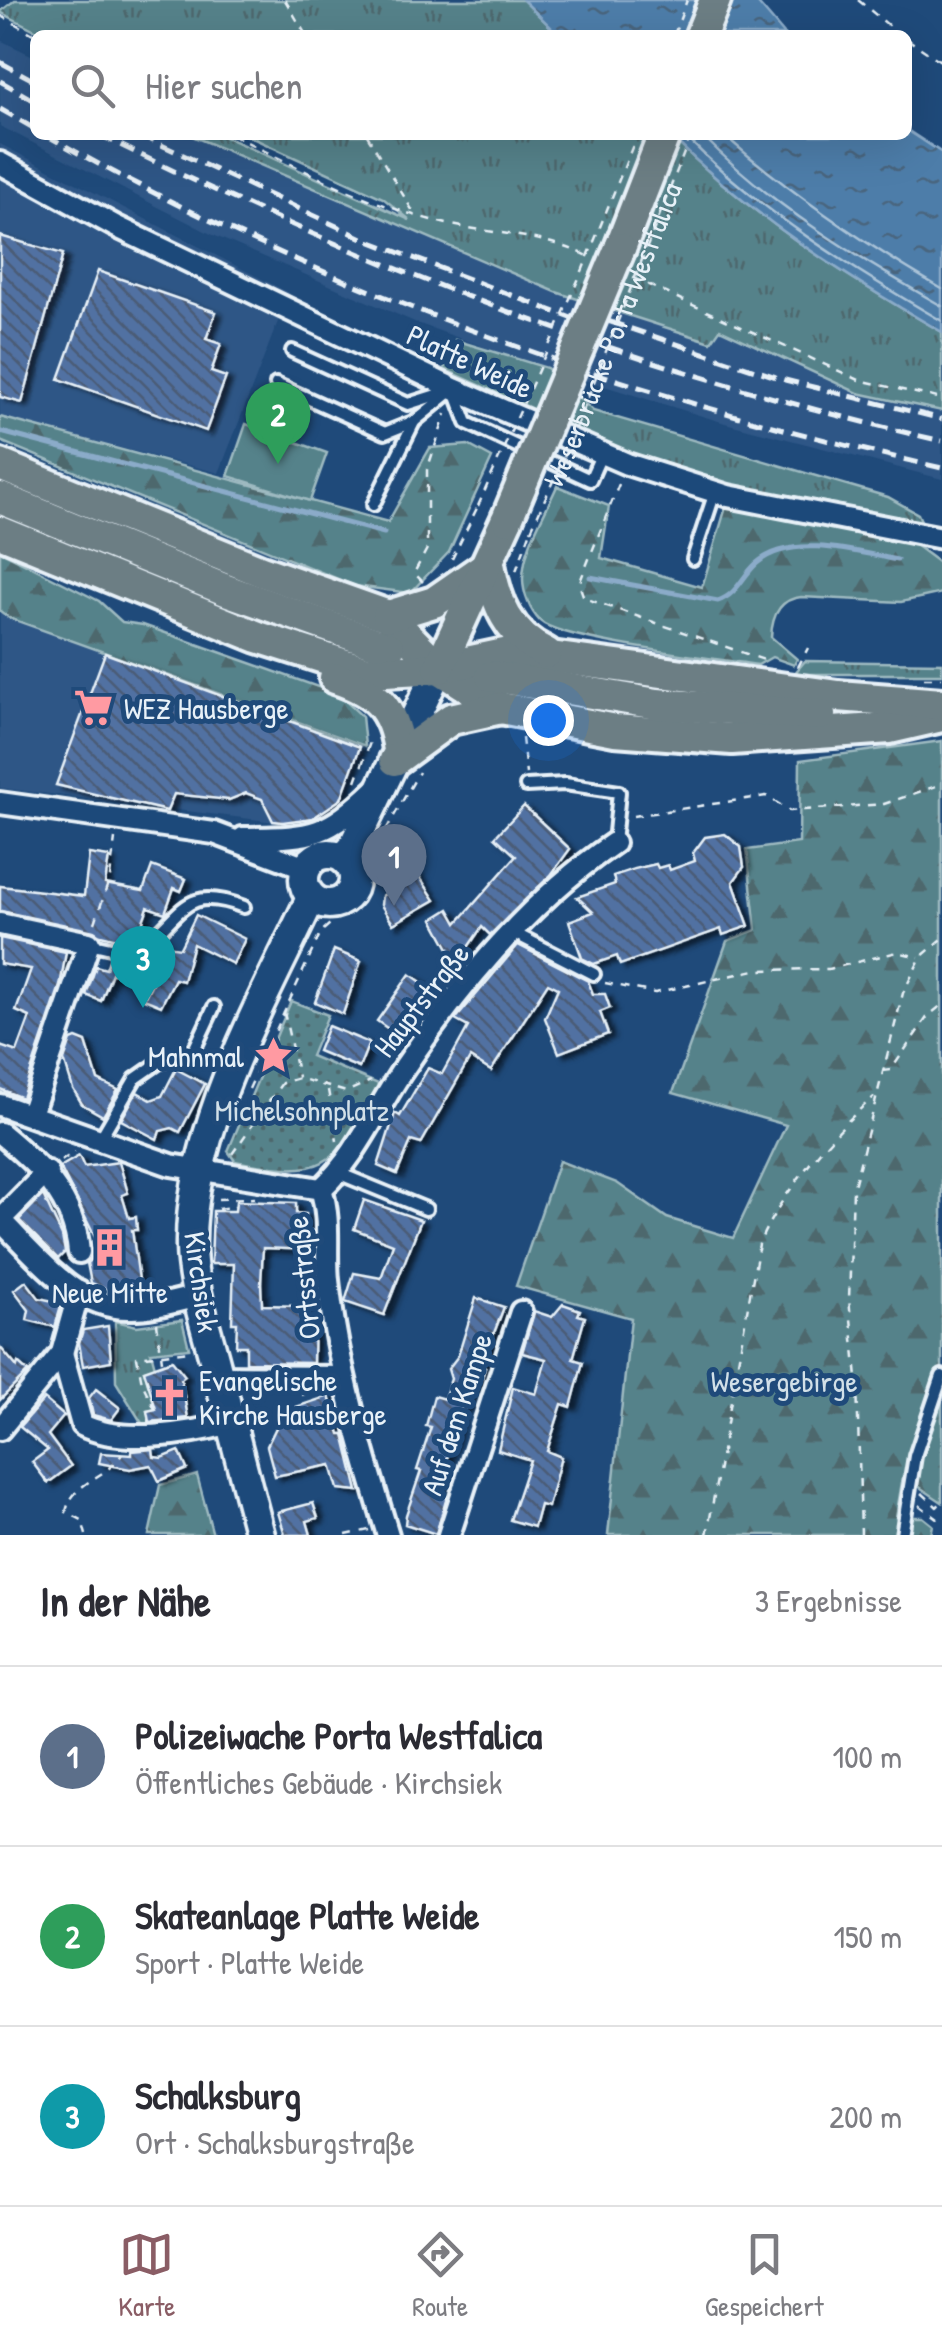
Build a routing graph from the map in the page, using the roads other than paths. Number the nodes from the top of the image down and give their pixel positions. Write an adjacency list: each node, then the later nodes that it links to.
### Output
1 (715, 0): 2 (main road)
2 (704, 30)
3 (662, 140): 17 (main road, Weserbrücke Porta Westfalica, bridge)
4 (0, 163): 7 (street, Platte Weide)
5 (292, 351): 7 (lane)
6 (276, 384): 8 (lane)
7 (454, 389): 8 (lane); 9 (street, Platte Weide); 9 (lane)
8 (414, 421): 13 (lane)
9 (602, 454): 11 (street, Platte Weide)
10 (0, 465): 18 (main road)
11 (721, 494): 15 (street, Platte Weide); 16 (lane)
12 (0, 498): 20 (main road)
13 (373, 505)
14 (0, 532): 19 (main road)
15 (942, 538)
16 (693, 559)
17 (501, 572): 18 (main road); 21 (main road); 22 (main road)
18 (388, 616): 22 (main road)
19 (258, 637): 22 (main road); 26 (main road)
20 (389, 648)
21 (550, 655): 22 (main road); 24 (main road)
22 (439, 668): 25 (main road); 26 (main road)
23 (491, 676): 24 (main road)
24 (942, 710): 25 (main road)
25 (510, 717): 26 (main road)
26 (401, 763): 29 (street); 31 (main road)
27 (526, 786): 30 (lane)
28 (0, 803): 29 (street)
29 (236, 838): 32 (street)
30 (614, 843): 36 (street, Hauptstraße)
31 (356, 862): 32 (main road); 33 (main road)
32 (306, 868): 33 (main road)
33 (318, 901): 46 (main road, Kirchsiek)
34 (244, 907): 37 (lane)
35 (0, 924): 37 (street)
36 (514, 933): 38 (lane); 44 (street, Hauptstraße)
37 (90, 943): 41 (street)
38 (594, 974)
39 (214, 1007): 43 (lane)
40 (0, 1105): 41 (street)
41 (31, 1114): 43 (street)
42 (0, 1132): 45 (street)
43 (93, 1136): 46 (street)
44 (342, 1168): 47 (street, Hauptstraße); 48 (lane)
45 (47, 1172): 49 (street); 50 (street)
46 (207, 1172): 47 (street); 52 (main road, Kirchsiek)
47 (321, 1189): 56 (street, Ortsstraße)
48 (426, 1209)
49 (0, 1220): 51 (street)
50 (79, 1252)
51 (78, 1292): 52 (street); 54 (street)
52 (198, 1296): 55 (main road, Kirchsiek)
53 (520, 1312): 62 (street, Auf dem Kampe)
54 (62, 1353): 58 (street); 59 (street)
55 (214, 1360): 56 (lane); 58 (main road, Kirchsiek)
56 (346, 1372): 60 (street, Ortsstraße)
57 (942, 1376): 63 (lane)
58 (231, 1423): 61 (main road, Kirchsiek)
59 (0, 1429)
60 (387, 1530)
61 (260, 1535)
62 (449, 1535)
63 (902, 1535)

